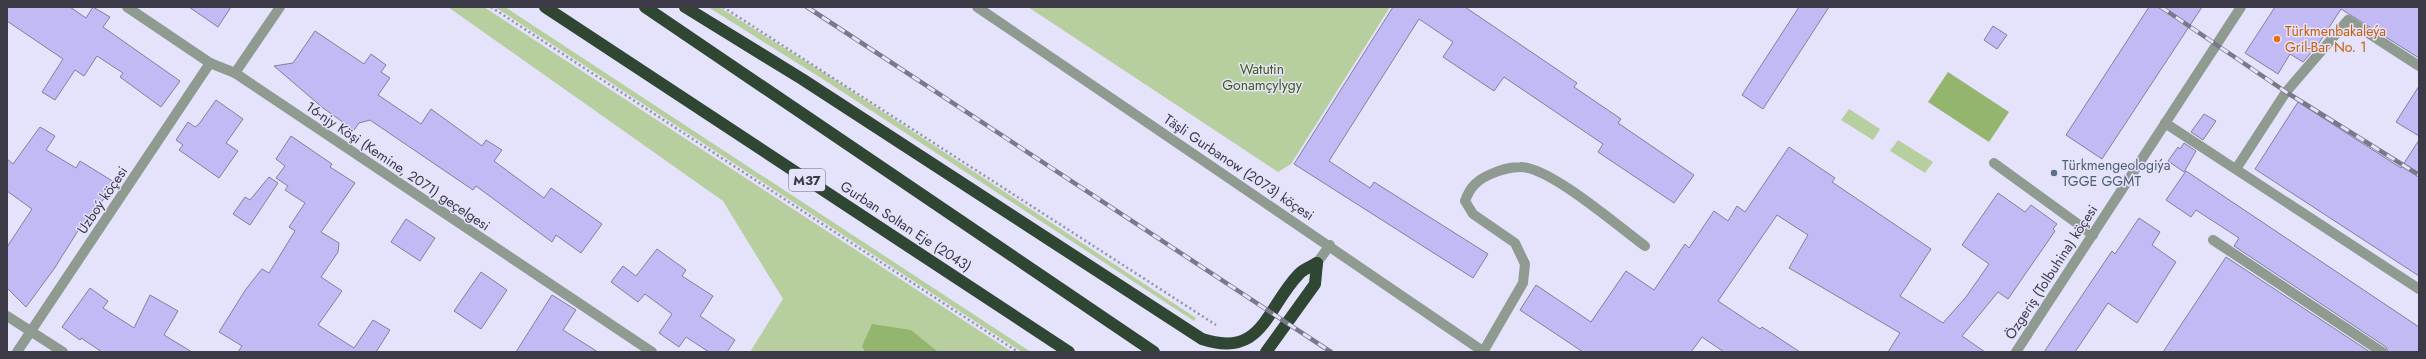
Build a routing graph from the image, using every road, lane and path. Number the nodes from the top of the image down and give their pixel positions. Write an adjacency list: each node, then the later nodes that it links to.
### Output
1 (127, 7): 10 (street, 16-njy Köşi (Kemine, 2071) geçelgesi)
2 (280, 7): 12 (street)
3 (491, 7): 28 (path)
4 (545, 7): 29 (highway, Gurban Soltan Eje (2043) / M37)
5 (644, 7): 30 (highway)
6 (685, 7): 20 (highway)
7 (723, 7): 23 (path)
8 (977, 7): 18 (street, Täşli Gurbanow (2073) köçesi)
9 (2241, 7): 13 (street, Özgeriş (Tolbuhina) köçesi)
10 (210, 63): 12 (street, 16-njy Köşi (Kemine, 2071) geçelgesi); 24 (street, Uzboý köçesi)
11 (2419, 66): 15 (street)
12 (235, 73): 27 (street, 16-njy Köşi (Kemine, 2071) geçelgesi)
13 (2165, 123): 15 (street); 16 (street, Özgeriş (Tolbuhina) köçesi)
14 (1994, 162): 16 (street)
15 (2236, 169): 21 (street)
16 (2093, 234): 33 (street, Özgeriş (Tolbuhina) köçesi)
17 (2213, 240): 34 (street)
18 (1330, 245): 20 (street); 32 (street, Täşli Gurbanow (2073) köçesi)
19 (1645, 246): 32 (street)
20 (1317, 263): 31 (highway)
21 (2419, 289)
22 (7, 316): 24 (street)
23 (1223, 327)
24 (30, 331): 25 (street, Uzboý köçesi); 26 (street)
25 (17, 352)
26 (63, 352)
27 (652, 352)
28 (1018, 352)
29 (1069, 352)
30 (1154, 352)
31 (1266, 352)
32 (1484, 352)
33 (2016, 352)
34 (2382, 352)

